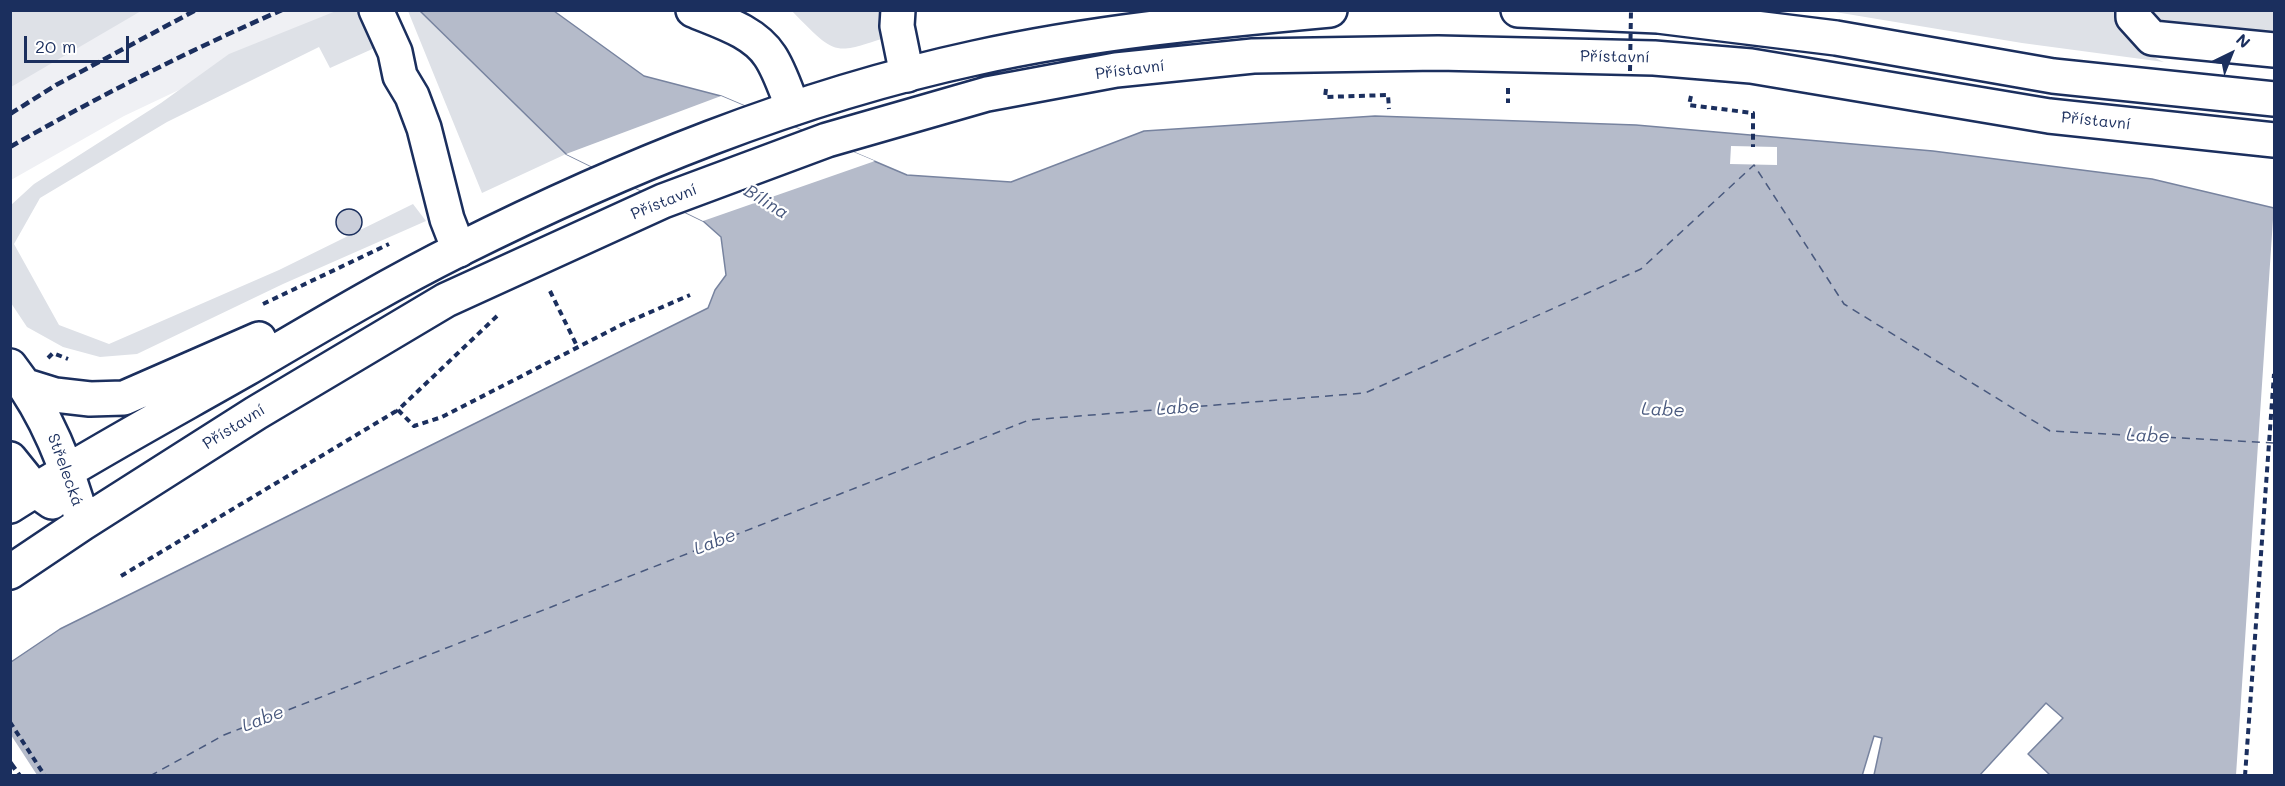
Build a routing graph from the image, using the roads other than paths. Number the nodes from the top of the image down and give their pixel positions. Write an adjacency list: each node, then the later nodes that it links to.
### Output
1 (376, 10): 12 (main road)
2 (693, 10): 10 (main road)
3 (898, 10): 8 (main road)
4 (1330, 10): 8 (main road)
5 (1518, 10): 9 (main road)
6 (2133, 10): 7 (main road)
7 (2274, 50)
8 (907, 75): 10 (main road)
9 (2274, 99)
10 (781, 112): 12 (main road)
11 (2274, 140): 18 (main road, Přístavní)
12 (459, 249): 13 (main road)
13 (386, 288): 14 (main road); 16 (main road)
14 (18, 376): 16 (main road, Střelecká)
15 (10, 459): 17 (main road, Střelecká)
16 (68, 470): 17 (main road); 18 (main road, Střelecká)
17 (23, 498): 18 (main road, Střelecká)
18 (83, 523): 19 (main road, Přístavní)
19 (10, 573)

